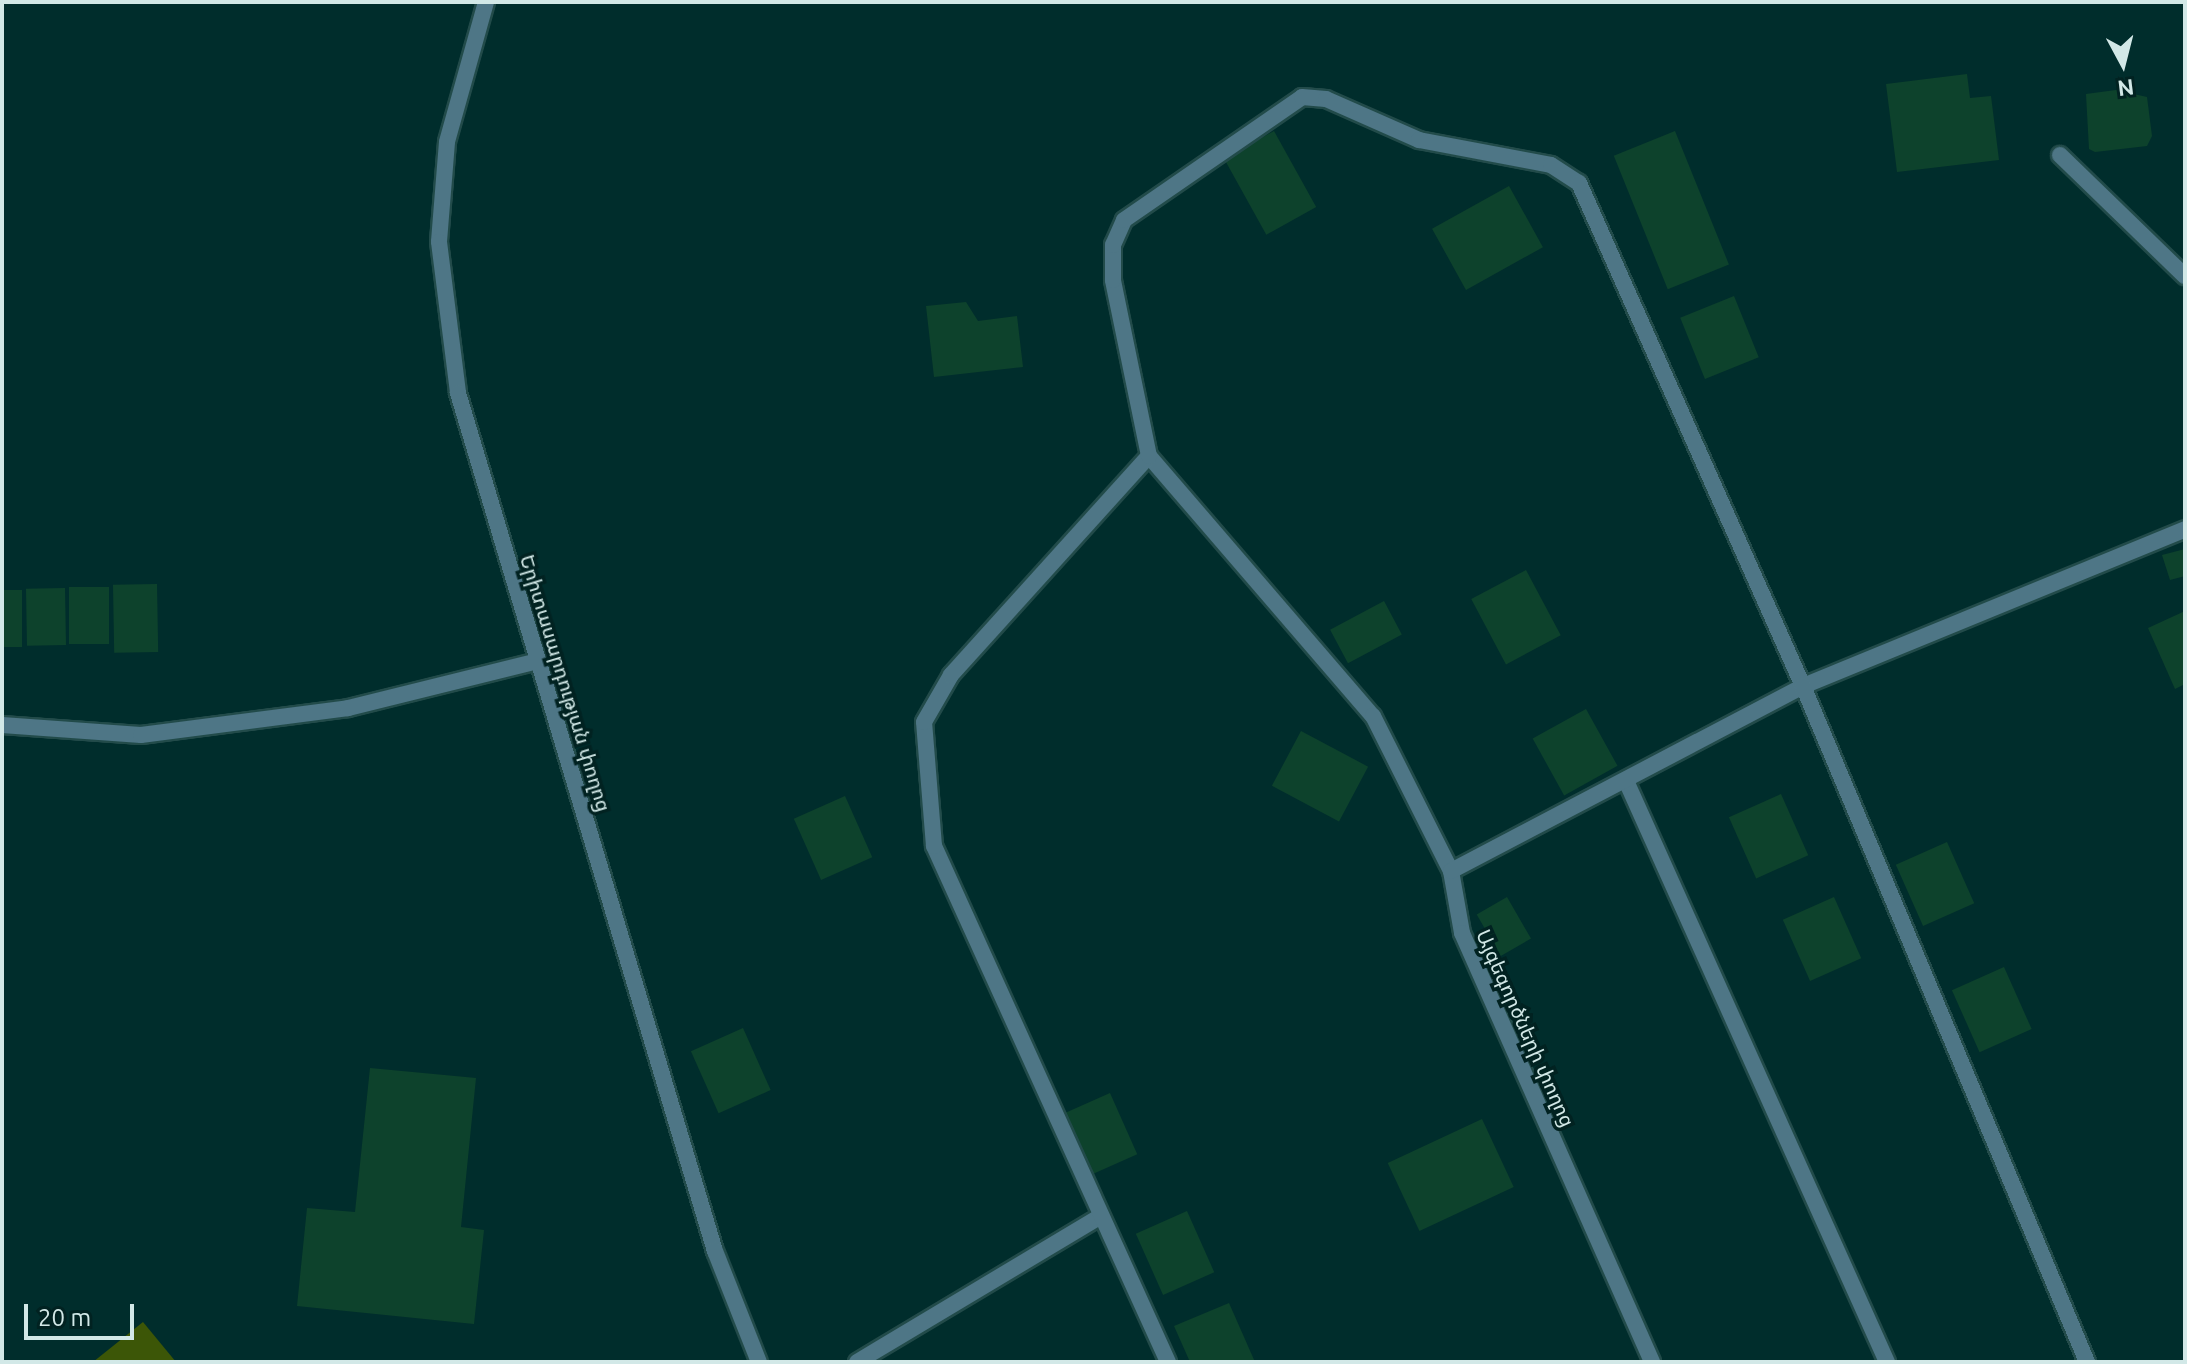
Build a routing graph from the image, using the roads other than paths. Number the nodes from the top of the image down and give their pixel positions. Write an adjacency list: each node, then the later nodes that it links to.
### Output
1 (486, 2): 6 (street, Երիտասարդության փողոց)
2 (2060, 155): 3 (street)
3 (2185, 276)
4 (1149, 456): 7 (street); 10 (street, Այգեգործների փողոց); 11 (street)
5 (2185, 529): 7 (street)
6 (538, 661): 8 (street); 12 (street, Երիտասարդության փողոց)
7 (1803, 686): 9 (street); 17 (street)
8 (2, 725)
9 (1627, 783): 10 (street); 16 (street)
10 (1451, 871): 15 (street, Այգեգործների փողոց)
11 (1101, 1216): 13 (street); 14 (street)
12 (759, 1362)
13 (857, 1362)
14 (1168, 1362)
15 (1652, 1362)
16 (1887, 1362)
17 (2087, 1362)

